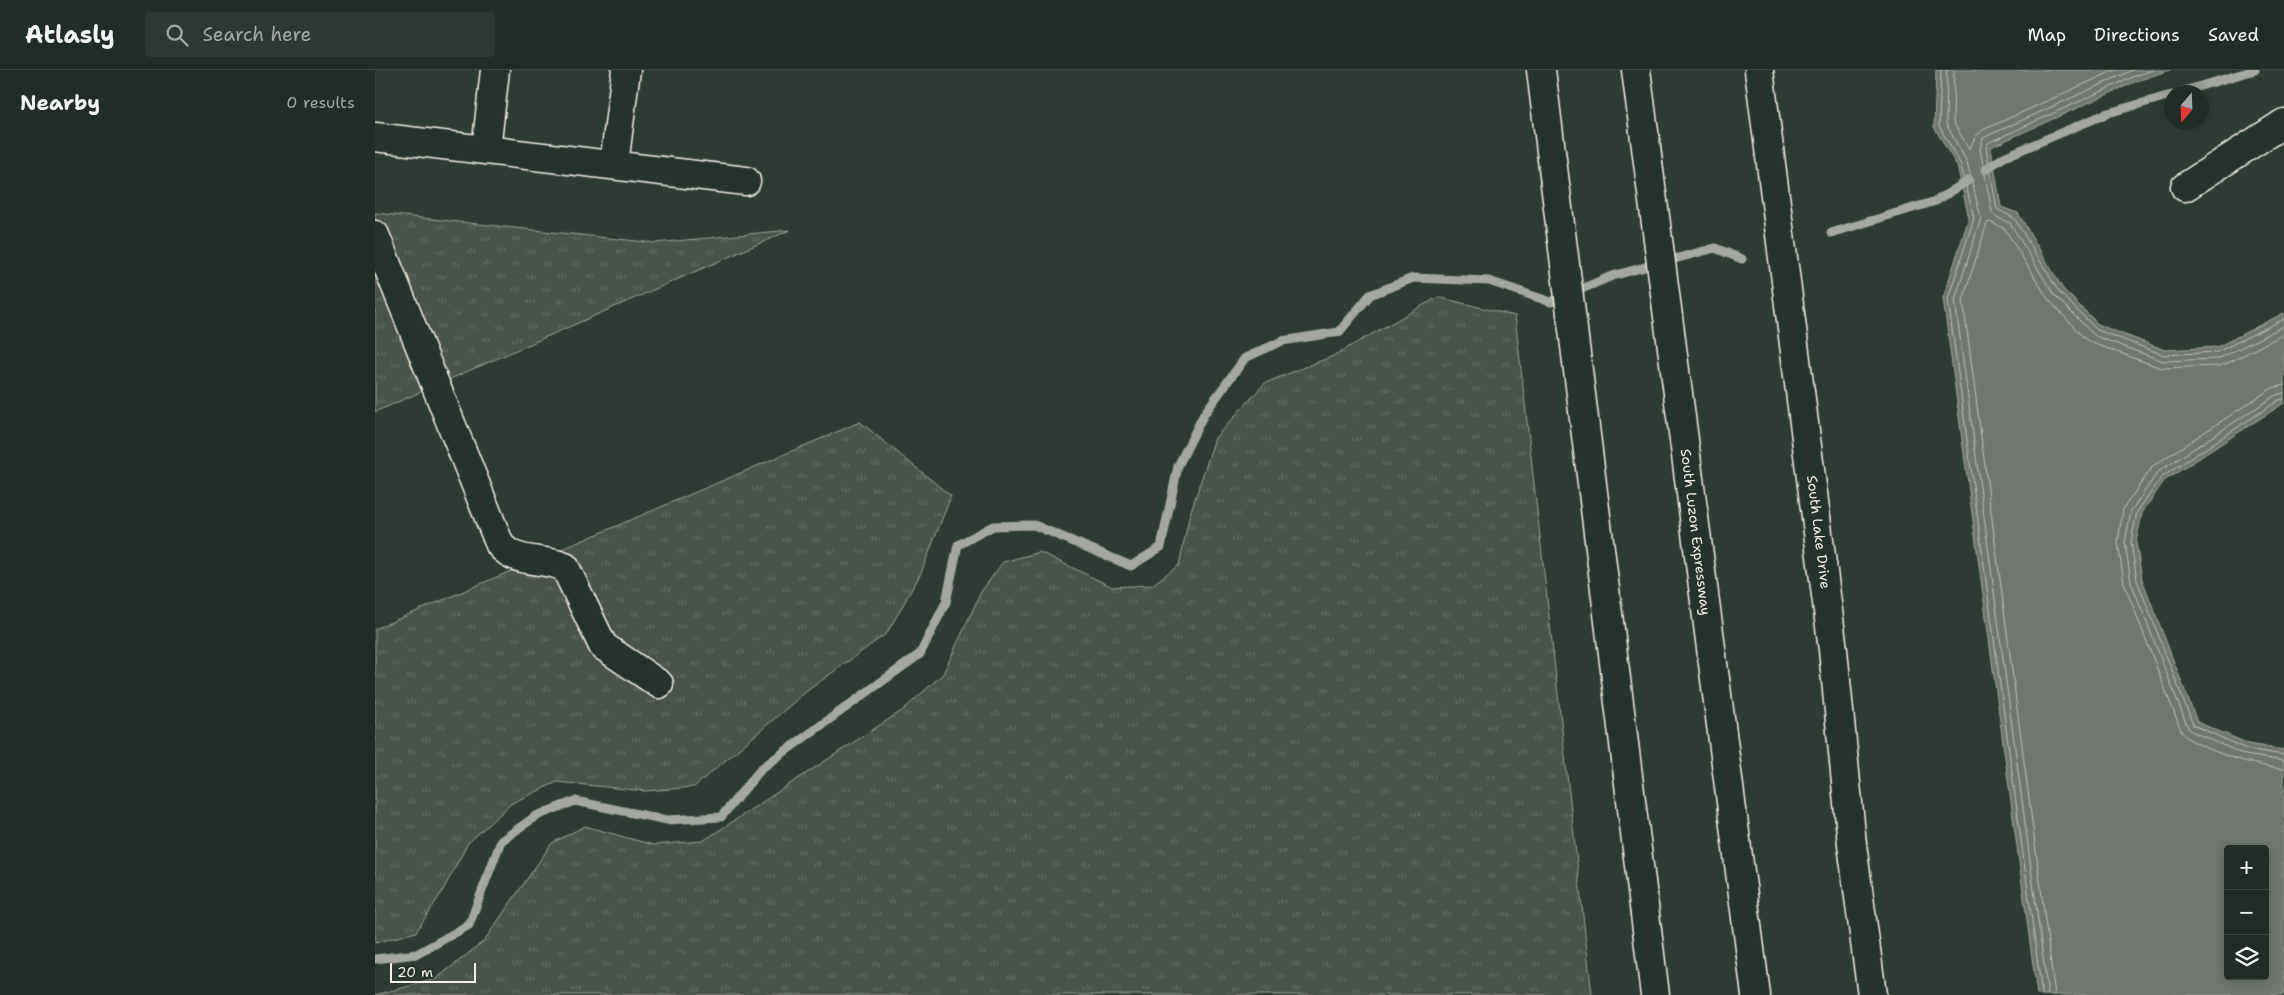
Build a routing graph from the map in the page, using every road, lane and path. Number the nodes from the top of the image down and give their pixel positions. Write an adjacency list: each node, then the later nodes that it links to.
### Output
1 (495, 70): 8 (main road)
2 (626, 70): 9 (main road)
3 (1541, 70): 14 (main road)
4 (1637, 70): 15 (main road, South Luzon Expressway)
5 (1759, 70): 16 (main road, South Lake Drive)
6 (2284, 123): 11 (main road)
7 (375, 137): 8 (main road)
8 (486, 150): 9 (main road)
9 (613, 164): 10 (main road)
10 (746, 181)
11 (2185, 187)
12 (375, 235): 13 (main road)
13 (659, 684)
14 (1655, 995)
15 (1755, 995)
16 (1872, 995)

